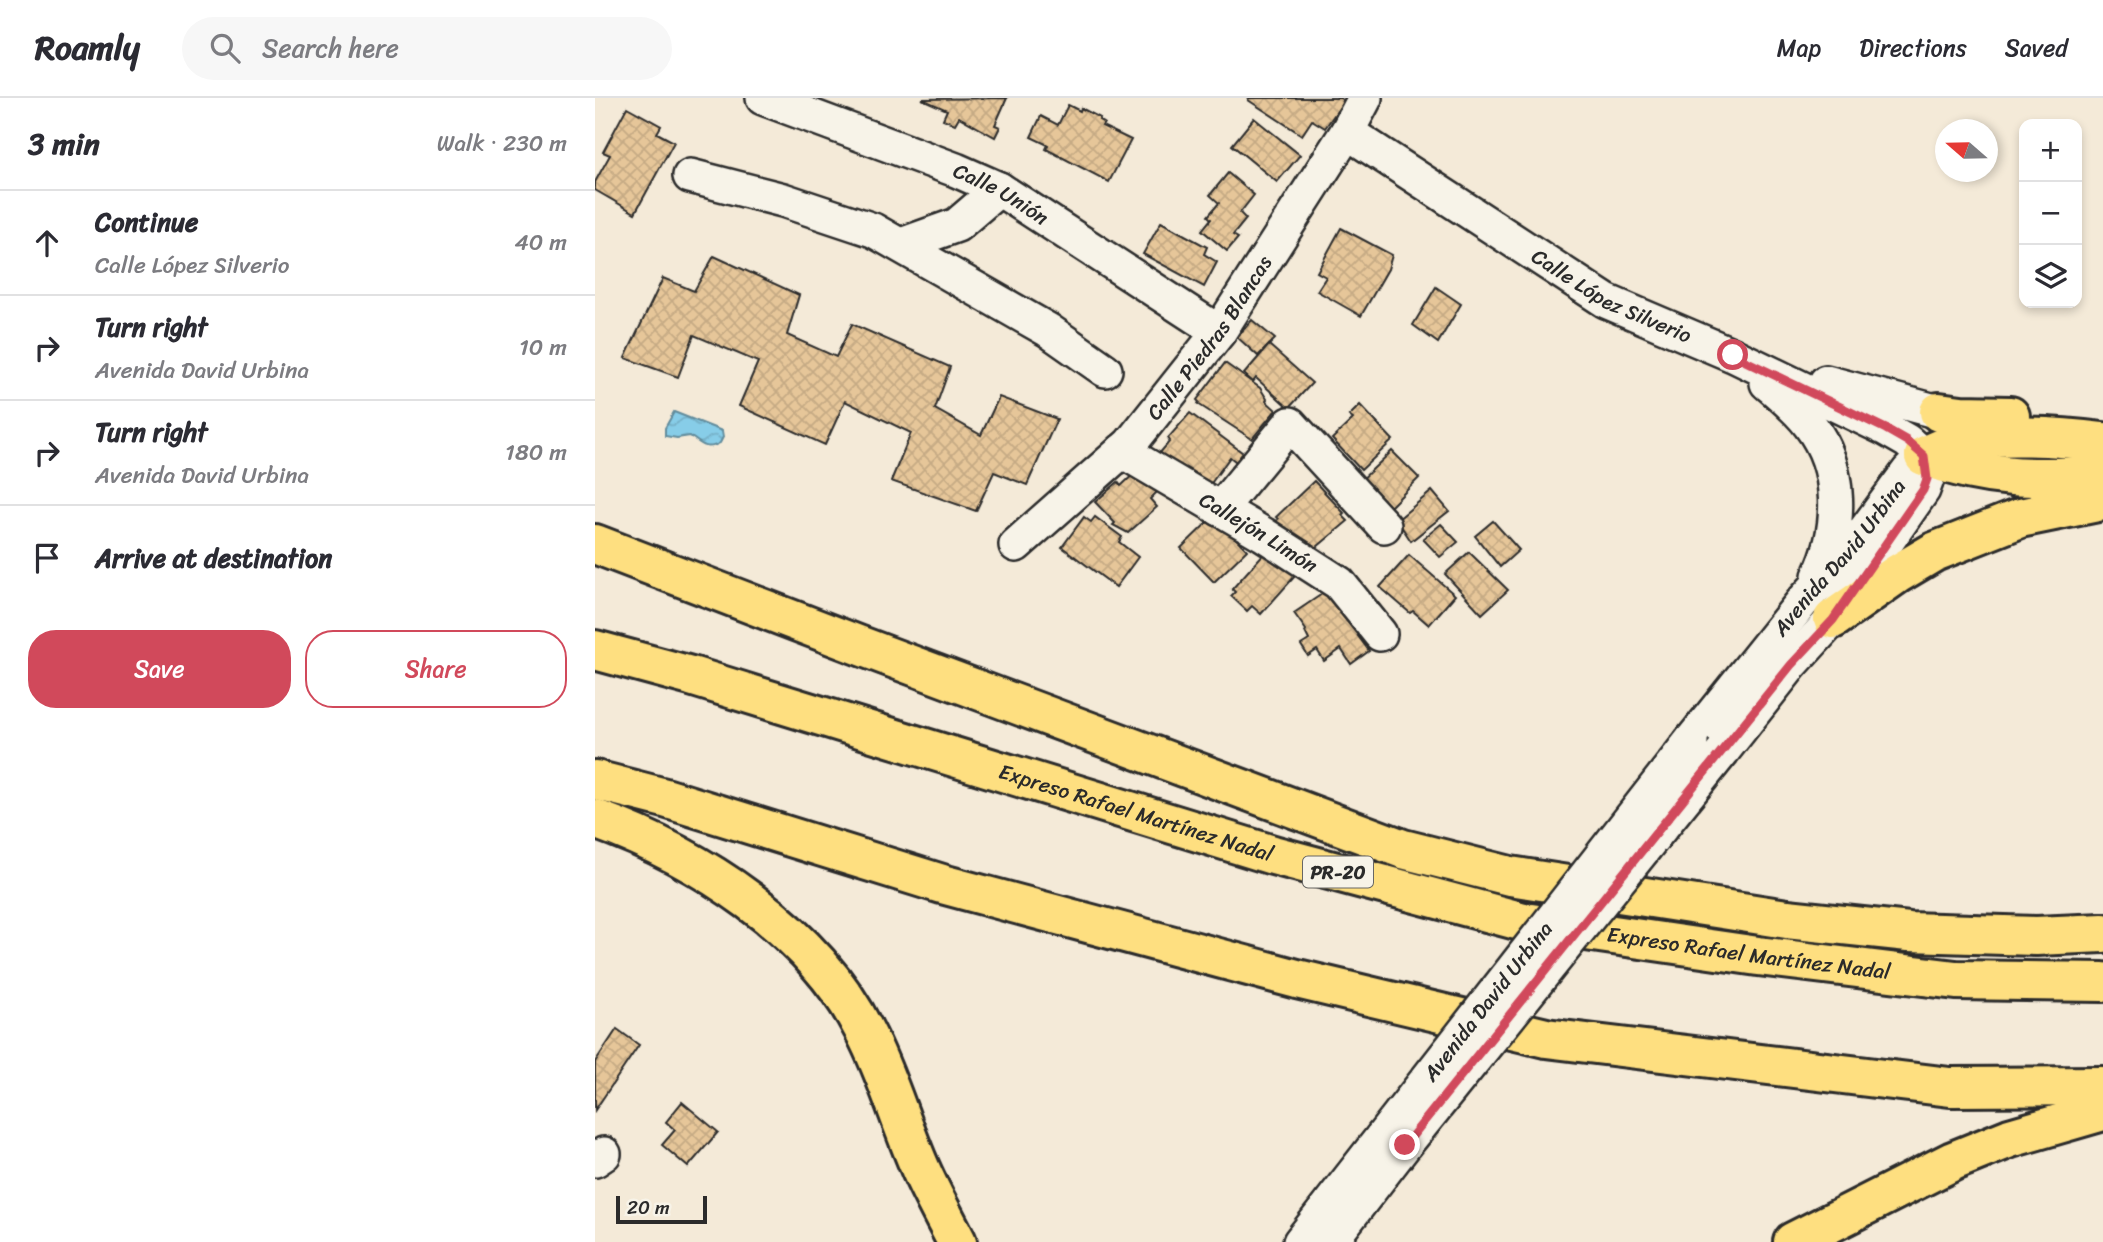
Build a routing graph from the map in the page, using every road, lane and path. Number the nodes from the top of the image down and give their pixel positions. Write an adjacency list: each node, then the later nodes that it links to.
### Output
1 (764, 98): 5 (street, Calle Unión)
2 (1366, 98): 3 (street, Calle Piedras Blancas)
3 (1347, 132): 7 (street, Calle Piedras Blancas); 8 (street, Calle López Silverio)
4 (690, 176): 6 (street)
5 (999, 189): 6 (street); 7 (street, Calle Unión)
6 (901, 245): 9 (street)
7 (1219, 332): 13 (street, Calle Piedras Blancas)
8 (1733, 355): 10 (street); 14 (street, Calle López Silverio); 21 (street)
9 (1105, 370)
10 (1939, 412): 11 (highway)
11 (2103, 424)
12 (2103, 442): 14 (highway)
13 (1122, 451): 17 (street, Callejón Limón); 20 (street, Calle Piedras Blancas)
14 (1924, 456): 15 (highway); 21 (street, Avenida David Urbina)
15 (2103, 475)
16 (2103, 500): 21 (highway)
17 (1220, 509): 18 (street); 22 (street, Callejón Limón)
18 (1384, 526)
19 (595, 544): 26 (highway)
20 (1016, 545)
21 (1819, 610): 30 (street, Avenida David Urbina, bridge); 30 (street, Avenida David Urbina, bridge)
22 (1380, 634)
23 (595, 650): 27 (highway, Expreso Rafael Martínez Nadal / PR-20)
24 (595, 780): 28 (highway)
25 (595, 819): 31 (highway)
26 (2103, 933)
27 (2103, 982)
28 (2103, 1086)
29 (2103, 1111): 36 (highway)
30 (1393, 1141): 34 (street, Avenida David Urbina); 35 (street, Avenida David Urbina)
31 (920, 1169): 32 (highway); 33 (highway)
32 (926, 1242)
33 (957, 1242)
34 (1300, 1242)
35 (1330, 1242)
36 (1793, 1242)

